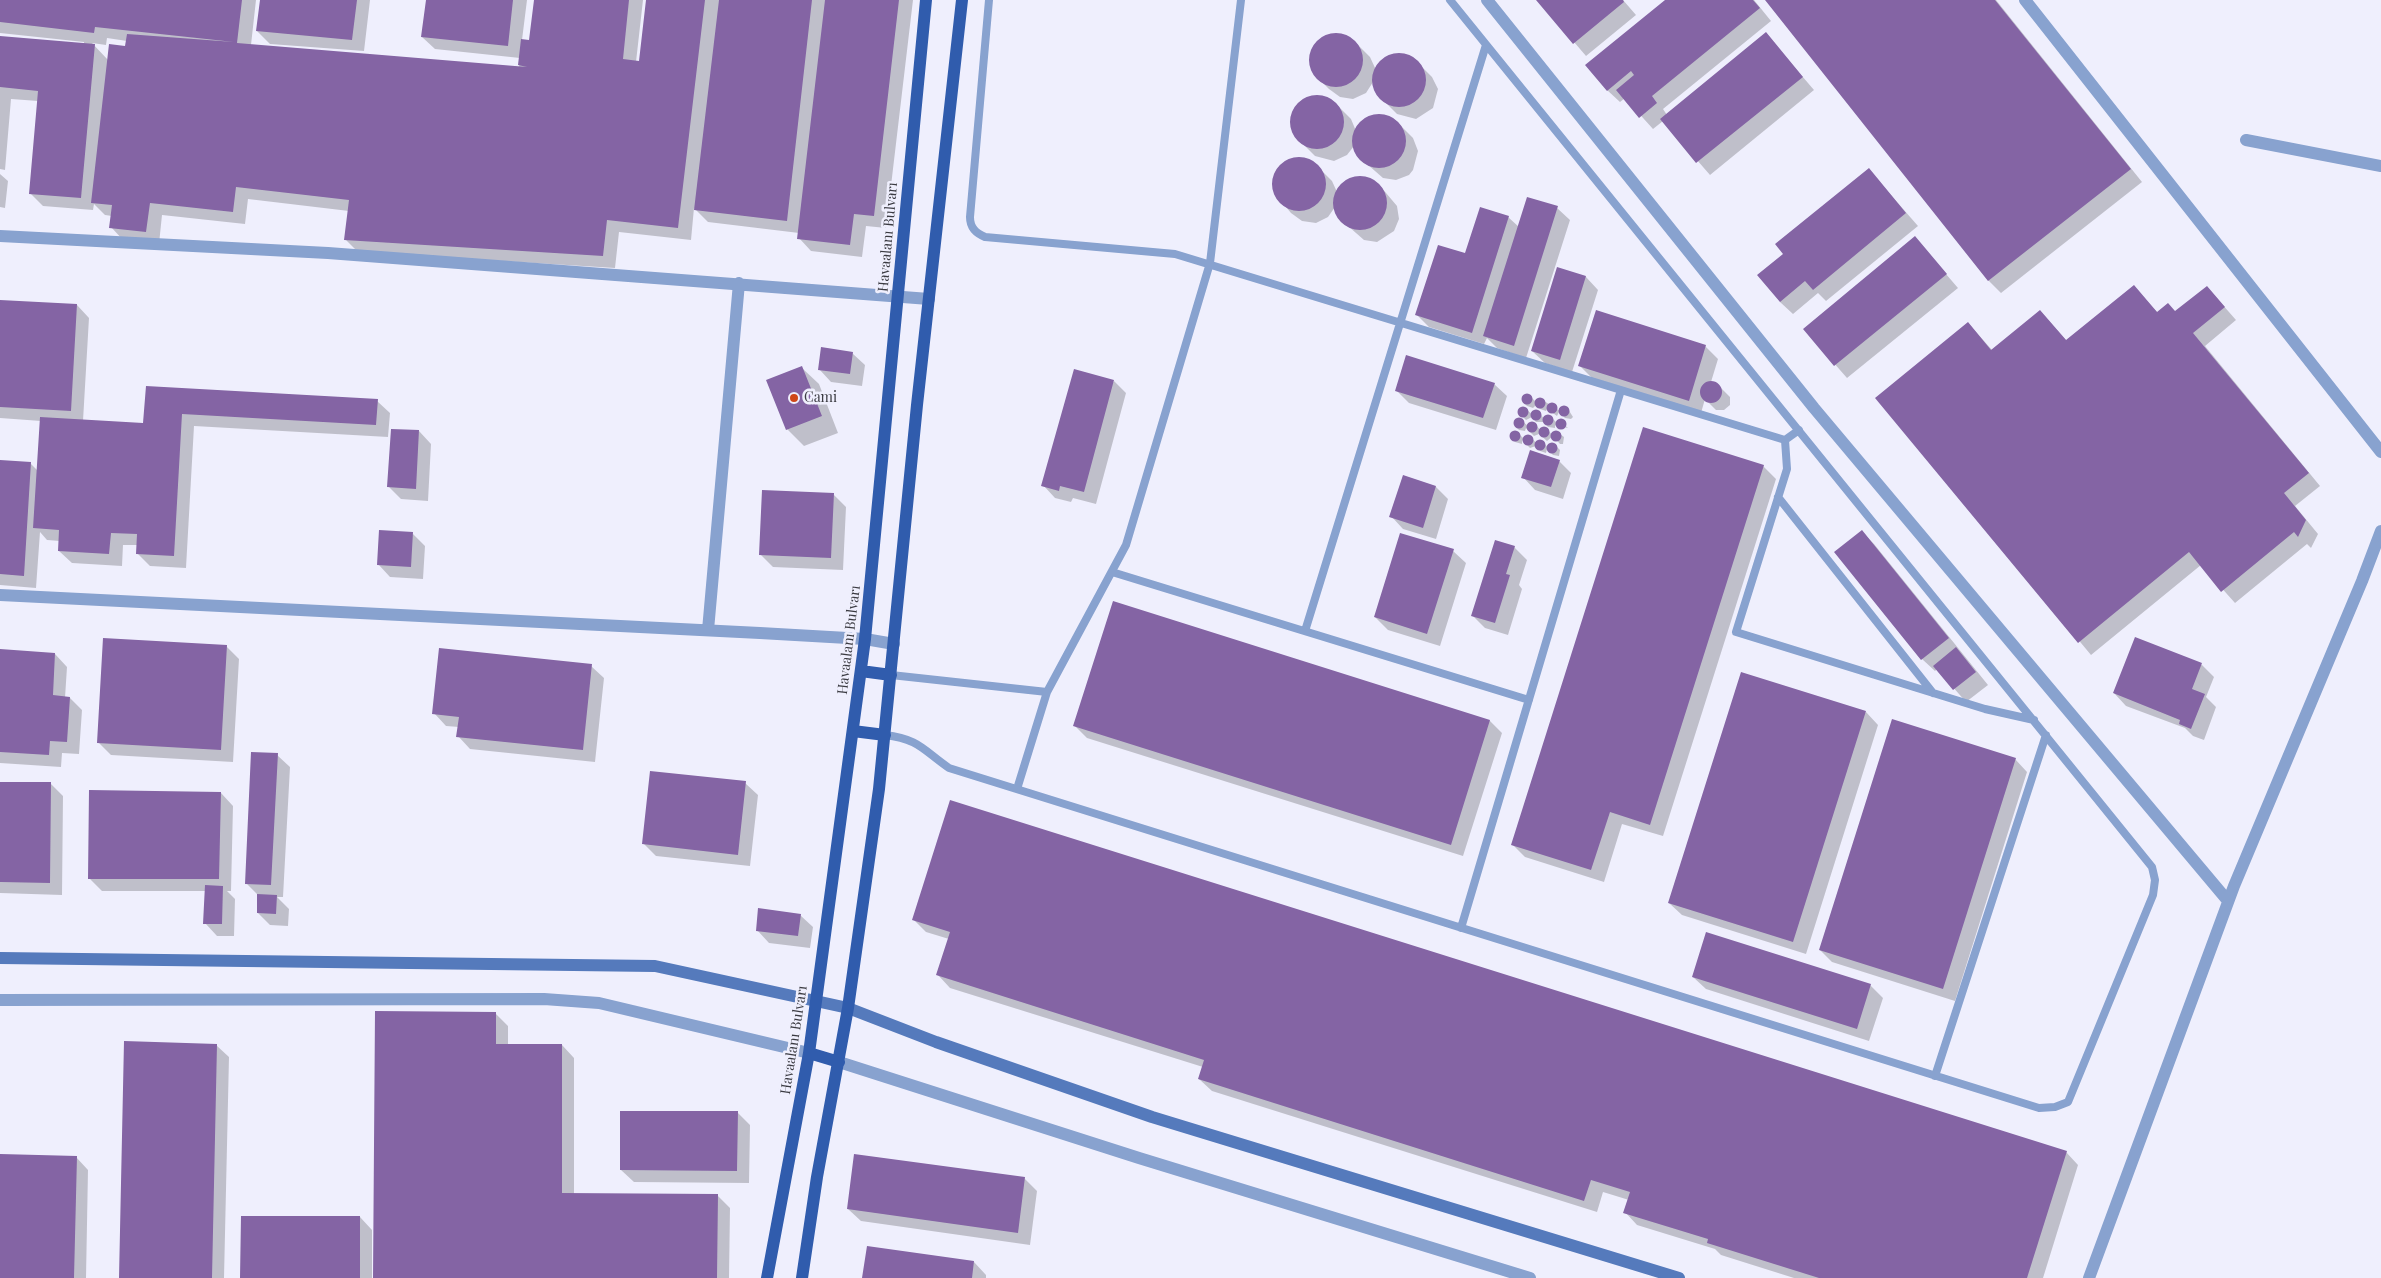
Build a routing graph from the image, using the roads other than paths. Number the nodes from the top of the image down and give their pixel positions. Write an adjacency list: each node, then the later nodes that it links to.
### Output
1 (926, 0): 14 (main road, Havaalanı Bulvarı)
2 (962, 0): 15 (main road)
3 (989, 0): 12 (lane)
4 (1241, 0): 12 (lane)
5 (1450, 0): 8 (lane)
6 (1486, 0): 39 (street)
7 (2025, 0): 20 (street)
8 (1486, 45): 16 (lane); 18 (lane)
9 (2246, 140): 10 (street)
10 (2381, 166)
11 (0, 236): 13 (street)
12 (1210, 263): 16 (lane); 23 (lane)
13 (739, 283): 14 (street); 25 (street)
14 (898, 294): 15 (street); 27 (main road, Havaalanı Bulvarı)
15 (929, 299): 28 (main road)
16 (1400, 322): 17 (lane); 26 (lane)
17 (1621, 390): 19 (lane); 33 (lane)
18 (1799, 430): 19 (lane); 34 (lane)
19 (1785, 440): 21 (lane)
20 (2381, 452)
21 (1778, 497): 32 (lane); 32 (lane)
22 (2381, 531): 39 (street)
23 (1112, 572): 26 (lane); 31 (lane)
24 (0, 595): 25 (street)
25 (708, 630): 27 (street)
26 (1305, 631): 33 (lane)
27 (865, 639): 28 (street); 29 (main road, Havaalanı Bulvarı)
28 (894, 644): 30 (main road)
29 (861, 671): 30 (main road); 35 (main road, Havaalanı Bulvarı)
30 (891, 675): 31 (lane); 36 (main road)
31 (1047, 692): 38 (lane)
32 (1933, 693): 34 (lane)
33 (1529, 700): 40 (lane)
34 (2034, 720): 37 (lane)
35 (852, 731): 36 (main road); 43 (main road, Havaalanı Bulvarı)
36 (885, 735): 38 (lane); 44 (main road)
37 (2046, 735): 47 (lane); 47 (lane)
38 (1017, 790): 40 (lane)
39 (2228, 901): 52 (street)
40 (1461, 928): 47 (lane)
41 (0, 958): 43 (street)
42 (0, 1000): 45 (street)
43 (816, 1001): 44 (street); 45 (main road, Havaalanı Bulvarı)
44 (848, 1008): 46 (main road); 51 (street)
45 (809, 1053): 46 (main road); 48 (main road, Havaalanı Bulvarı)
46 (839, 1062): 49 (main road); 50 (street)
47 (1935, 1076)
48 (767, 1278)
49 (802, 1278)
50 (1530, 1278)
51 (1679, 1278)
52 (2089, 1278)

